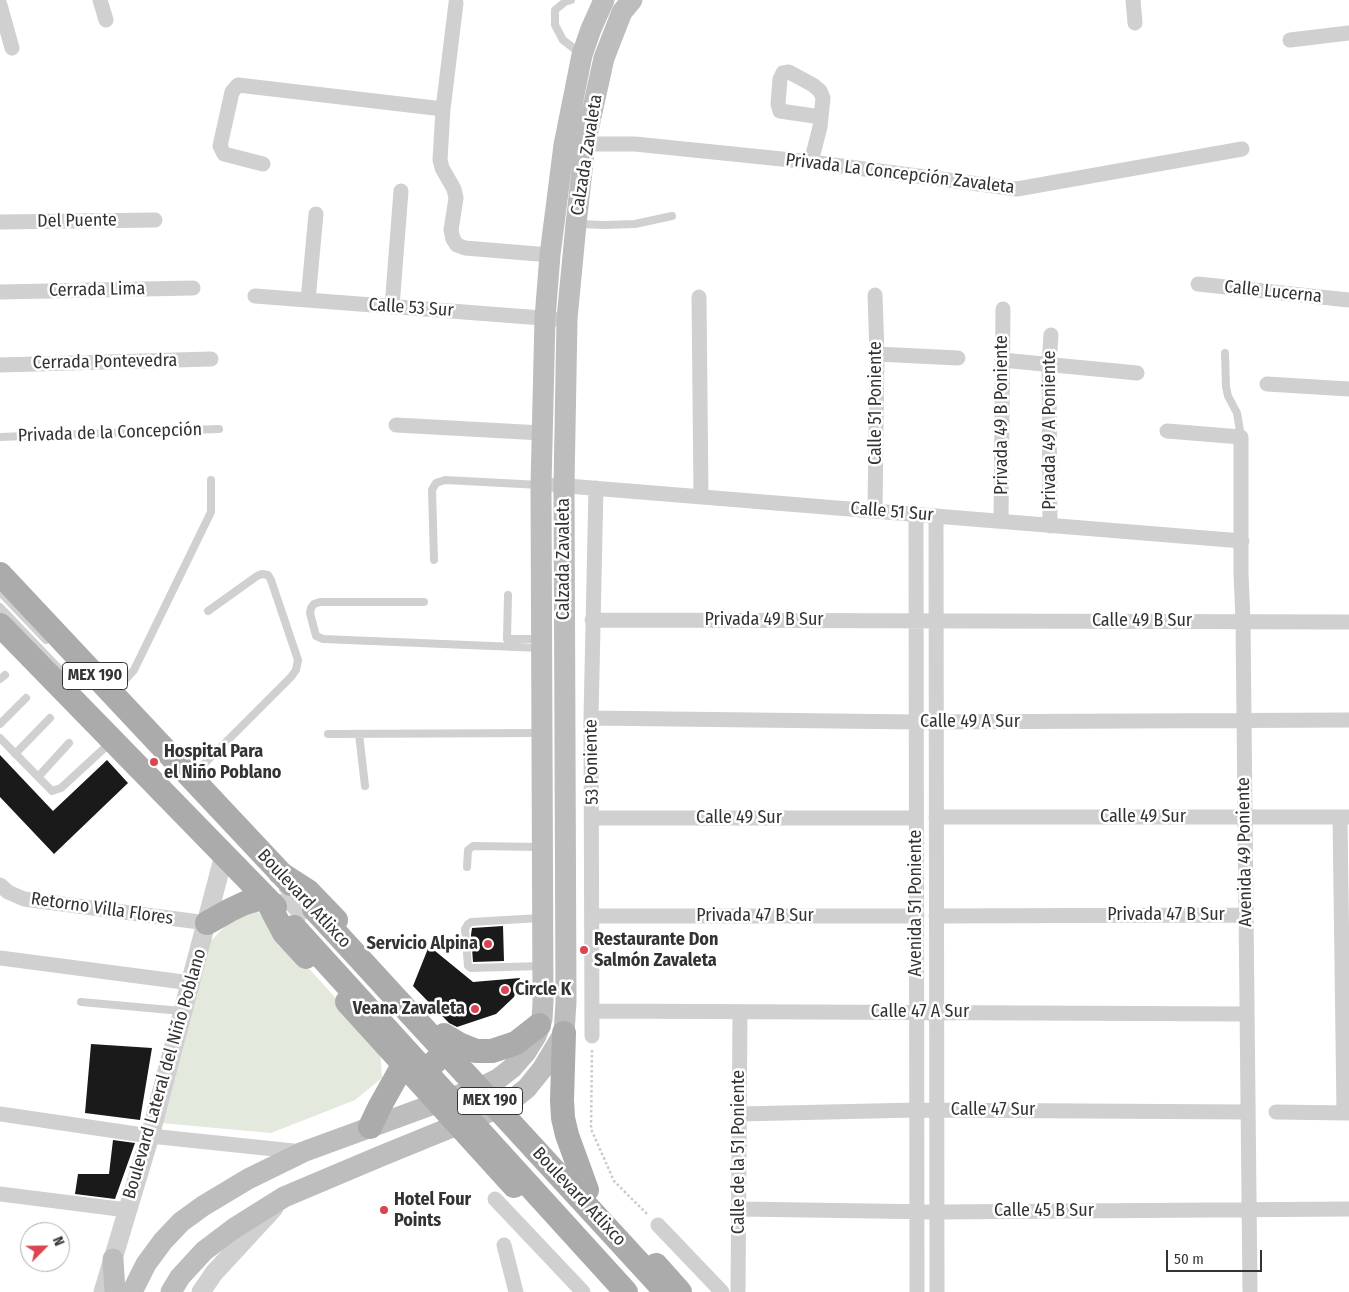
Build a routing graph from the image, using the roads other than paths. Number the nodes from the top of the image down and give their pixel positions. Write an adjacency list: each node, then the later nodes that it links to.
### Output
1 (100, 0): 8 (street)
2 (571, 0): 13 (lane)
3 (632, 0): 16 (main road, Calzada Zavaleta)
4 (1133, 0): 9 (street)
5 (601, 1): 13 (main road, Calzada Zavaleta)
6 (456, 3): 14 (street)
7 (0, 5): 12 (street)
8 (106, 20)
9 (1135, 23)
10 (1349, 33): 11 (street)
11 (1290, 40)
12 (12, 48)
13 (582, 55): 26 (main road, Calzada Zavaleta)
14 (443, 108): 19 (street); 26 (street)
15 (822, 117): 18 (street)
16 (585, 144): 18 (street, Privada La Concepción Zavaleta); 25 (main road, Calzada Zavaleta)
17 (1242, 149): 18 (street, Privada La Concepción Zavaleta)
18 (811, 162)
19 (263, 164)
20 (401, 191): 35 (street)
21 (316, 214): 33 (street)
22 (672, 216): 25 (lane)
23 (155, 220): 24 (street, Del Puente)
24 (0, 222)
25 (576, 224): 38 (main road, Calzada Zavaleta)
26 (550, 255): 37 (main road, Calzada Zavaleta)
27 (1198, 284): 34 (street, Calle Lucerna)
28 (193, 288): 29 (street, Cerrada Lima)
29 (0, 292)
30 (875, 295): 41 (street, Calle 51 Poniente)
31 (255, 296): 33 (street, Calle 53 Sur)
32 (699, 296): 60 (street)
33 (308, 300): 35 (street, Calle 53 Sur)
34 (1349, 300)
35 (392, 307): 37 (street, Calle 53 Sur)
36 (1002, 309): 44 (street, Privada 49 B Poniente)
37 (545, 318): 38 (street, Calle 53 Sur); 53 (main road, Calzada Zavaleta)
38 (567, 319): 58 (main road, Calzada Zavaleta)
39 (1051, 335): 45 (street, Privada 49 A Poniente)
40 (1225, 353): 55 (lane, Avenida 49 Poniente)
41 (877, 354): 42 (street); 61 (street, Calle 51 Poniente)
42 (958, 358)
43 (211, 359): 46 (street, Cerrada Pontevedra)
44 (1002, 360): 45 (street); 64 (street, Privada 49 B Poniente)
45 (1049, 364): 47 (street); 65 (street, Privada 49 A Poniente)
46 (0, 365)
47 (1137, 374)
48 (1267, 384): 49 (street)
49 (1349, 389)
50 (396, 425): 53 (street)
51 (219, 429): 54 (lane, Privada de la Concepción)
52 (1166, 431): 55 (street)
53 (542, 433): 57 (main road, Calzada Zavaleta)
54 (0, 437)
55 (1241, 437): 66 (street, Avenida 49 Poniente)
56 (211, 480): 84 (lane)
57 (541, 485): 58 (street, Calle 51 Sur); 67 (lane); 80 (main road, Calzada Zavaleta)
58 (564, 486): 59 (street, Calle 51 Sur); 131 (main road, Calzada Zavaleta)
59 (596, 488): 60 (street, Calle 51 Sur); 73 (street, 53 Poniente)
60 (701, 496): 61 (street, Calle 51 Sur)
61 (875, 511): 62 (street, Calle 51 Sur)
62 (916, 514): 63 (street, Calle 51 Sur); 74 (street, Avenida 51 Poniente)
63 (936, 516): 64 (street, Calle 51 Sur); 75 (street, Avenida 51 Poniente)
64 (1001, 521): 65 (street, Calle 51 Sur)
65 (1050, 526): 66 (street, Calle 51 Sur)
66 (1242, 541): 76 (street, Avenida 49 Poniente)
67 (434, 560)
68 (0, 574): 84 (main road, Boulevard Atlixco / MEX 190)
69 (0, 592): 82 (lane)
70 (508, 595): 79 (lane)
71 (424, 602): 81 (lane)
72 (208, 611): 101 (lane)
73 (592, 620): 74 (street, Privada 49 B Sur); 87 (street, 53 Poniente)
74 (916, 621): 75 (street, Privada 49 B Sur); 90 (street, Avenida 51 Poniente)
75 (936, 621): 76 (street, Calle 49 B Sur); 91 (street, Avenida 51 Poniente)
76 (1243, 621): 77 (street, Calle 49 B Sur); 88 (street, Avenida 49 Poniente)
77 (1349, 622)
78 (1, 623): 83 (lane); 97 (main road, Boulevard Atlixco / MEX 190)
79 (507, 639): 80 (lane); 81 (lane)
80 (542, 644): 81 (lane); 93 (main road, Calzada Zavaleta)
81 (507, 648)
82 (55, 649)
83 (75, 685)
84 (112, 694): 101 (main road, Boulevard Atlixco / MEX 190)
85 (26, 698): 92 (lane)
86 (50, 718): 99 (lane)
87 (591, 718): 90 (street, Calle 49 A Sur); 106 (street, 53 Poniente)
88 (1244, 720): 89 (street, Calle 49 A Sur); 91 (street, Calle 49 A Sur); 104 (street, Avenida 49 Poniente)
89 (1349, 720)
90 (916, 722): 91 (street, Calle 49 A Sur); 107 (street, Avenida 51 Poniente)
91 (936, 722): 103 (street, Avenida 51 Poniente)
92 (0, 724)
93 (542, 733): 95 (lane); 108 (main road, Calzada Zavaleta)
94 (328, 734): 95 (lane)
95 (359, 734): 102 (lane)
96 (0, 738): 99 (lane)
97 (112, 740): 100 (lane); 109 (main road, Boulevard Atlixco / MEX 190)
98 (69, 743): 100 (lane)
99 (15, 754): 100 (lane)
100 (38, 777)
101 (190, 777): 112 (main road, Boulevard Atlixco / MEX 190)
102 (365, 786)
103 (936, 817): 104 (street, Calle 49 Sur); 116 (street, Avenida 51 Poniente)
104 (1244, 817): 105 (street, Calle 49 Sur); 113 (street, Avenida 49 Poniente)
105 (1344, 817): 142 (street)
106 (592, 818): 107 (street, Calle 49 Sur); 114 (street, 53 Poniente)
107 (916, 818): 115 (street, Avenida 51 Poniente)
108 (543, 846): 110 (lane); 117 (main road, Calzada Zavaleta)
109 (224, 855): 112 (main road, Boulevard Atlixco / MEX 190); 119 (street, Boulevard Lateral del Niño Poblano)
110 (467, 867)
111 (0, 885): 119 (street, Retorno Villa Flores)
112 (275, 887): 118 (main road, Boulevard Atlixco / MEX 190); 119 (main road); 132 (main road); 134 (main road)
113 (1246, 915): 116 (street, Privada 47 B Sur); 129 (street, Avenida 49 Poniente)
114 (593, 916): 115 (street, Privada 47 B Sur); 124 (street, 53 Poniente)
115 (916, 916): 127 (street, Avenida 51 Poniente)
116 (936, 916): 128 (street, Avenida 51 Poniente)
117 (543, 917): 121 (main road, Calzada Zavaleta); 121 (lane)
118 (304, 918): 174 (main road, Boulevard Atlixco / MEX 190, bridge); 175 (main road, Boulevard Atlixco / MEX 190, bridge)
119 (207, 923): 122 (street, Boulevard Lateral del Niño Poblano)
120 (0, 958): 122 (street)
121 (543, 966): 130 (main road, Calzada Zavaleta)
122 (191, 983): 125 (street, Boulevard Lateral del Niño Poblano)
123 (82, 1002): 125 (lane)
124 (593, 1011): 126 (street, Calle 47 A Sur); 133 (street, 53 Poniente)
125 (184, 1012): 148 (street, Boulevard Lateral del Niño Poblano)
126 (740, 1012): 127 (street, Calle 47 A Sur); 144 (street, Calle de la 51 Poniente)
127 (917, 1012): 128 (street, Calle 47 A Sur); 138 (street, Avenida 51 Poniente)
128 (936, 1012): 129 (street, Calle 47 A Sur); 139 (street, Avenida 51 Poniente)
129 (1247, 1014): 140 (street, Avenida 49 Poniente)
130 (539, 1025): 132 (main road); 135 (main road, Calzada Zavaleta)
131 (564, 1033): 137 (main road, Calzada Zavaleta); 151 (main road)
132 (444, 1035): 134 (main road); 135 (main road)
133 (592, 1036)
134 (403, 1065): 136 (main road); 146 (main road)
135 (486, 1085): 136 (main road, Calzada Zavaleta); 137 (main road)
136 (437, 1103): 145 (main road); 146 (main road, Calzada Zavaleta)
137 (506, 1105): 145 (main road, Calzada Zavaleta); 147 (main road)
138 (917, 1110): 139 (street, Calle 47 Sur); 144 (street, Calle 47 Sur); 159 (street, Avenida 51 Poniente)
139 (937, 1110): 140 (street, Calle 47 Sur); 160 (street, Avenida 51 Poniente)
140 (1248, 1112): 158 (street, Avenida 49 Poniente)
141 (1276, 1112): 142 (street)
142 (1346, 1113)
143 (0, 1114): 148 (street)
144 (739, 1114): 155 (street, Calle de la 51 Poniente)
145 (458, 1125): 150 (main road); 153 (main road, Calzada Zavaleta)
146 (370, 1127): 149 (main road, Calzada Zavaleta)
147 (533, 1134): 150 (main road); 151 (main road)
148 (150, 1136): 149 (street); 157 (street, Boulevard Lateral del Niño Poblano)
149 (303, 1152): 167 (main road, Calzada Zavaleta)
150 (498, 1168): 173 (main road)
151 (587, 1190): 176 (main road)
152 (0, 1194): 157 (street)
153 (284, 1198): 164 (street); 168 (main road, Calzada Zavaleta)
154 (495, 1199): 172 (street)
155 (739, 1209): 159 (street, Calle 45 B Sur); 178 (street, Calle de la 51 Poniente)
156 (1349, 1209): 158 (street, Calle 45 B Sur)
157 (127, 1210): 163 (street, Boulevard Lateral del Niño Poblano)
158 (1249, 1210): 160 (street, Calle 45 B Sur); 181 (street, Avenida 49 Poniente)
159 (917, 1212): 160 (street, Calle 45 B Sur); 179 (street, Avenida 51 Poniente)
160 (937, 1212): 180 (street, Avenida 51 Poniente)
161 (658, 1225): 177 (street)
162 (504, 1244): 171 (street)
163 (113, 1259): 165 (street, Boulevard Lateral del Niño Poblano); 166 (main road)
164 (214, 1273): 169 (street); 170 (street)
165 (103, 1292)
166 (115, 1292)
167 (132, 1292)
168 (172, 1292)
169 (201, 1292)
170 (215, 1292)
171 (516, 1292)
172 (583, 1292)
173 (611, 1292)
174 (626, 1292)
175 (666, 1292)
176 (680, 1292)
177 (722, 1292)
178 (738, 1292)
179 (917, 1292)
180 (937, 1292)
181 (1250, 1292)

